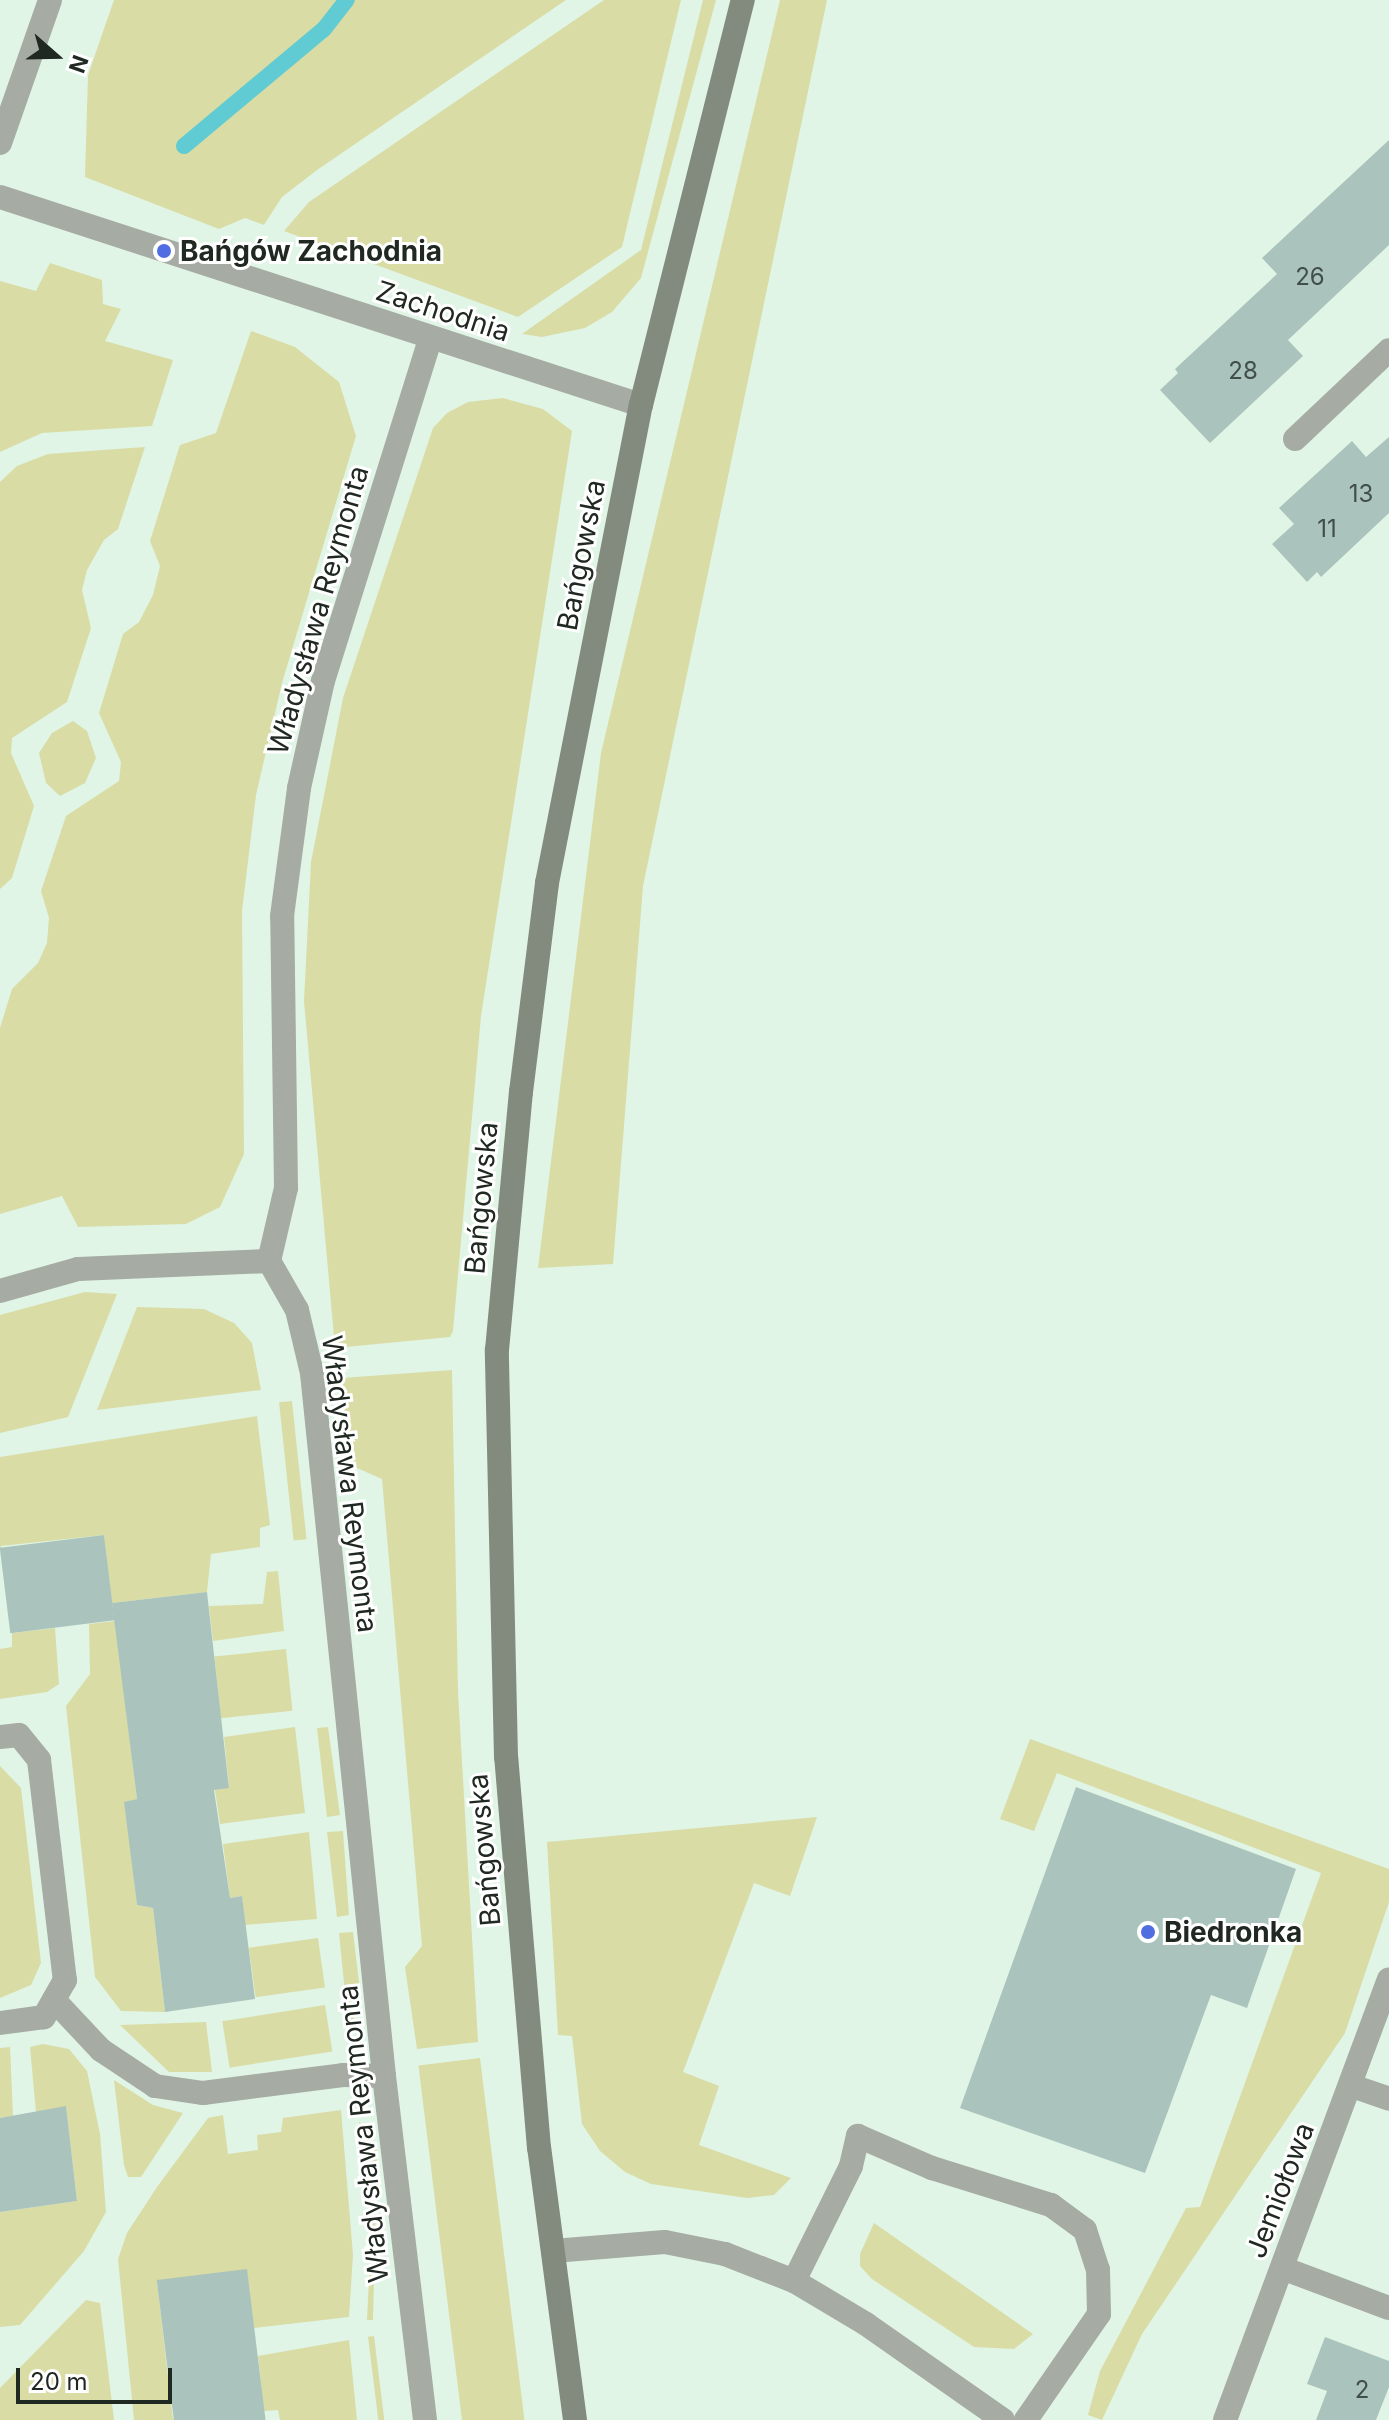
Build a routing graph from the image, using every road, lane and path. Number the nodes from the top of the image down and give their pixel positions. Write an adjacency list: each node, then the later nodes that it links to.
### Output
1 (50, 0): 3 (street)
2 (743, 0): 7 (street, Bańgowska)
3 (0, 143)
4 (0, 197): 5 (street, Zachodnia)
5 (430, 340): 7 (street, Zachodnia); 9 (street, Władysława Reymonta)
6 (1389, 350): 8 (street)
7 (641, 405): 18 (street, Bańgowska)
8 (1295, 439)
9 (269, 1261): 10 (street); 15 (street, Władysława Reymonta)
10 (0, 1291)
11 (0, 1737): 13 (street)
12 (1389, 1980): 16 (street, Jemiołowa)
13 (54, 2000): 14 (street); 15 (street)
14 (0, 2023)
15 (384, 2076): 22 (street, Władysława Reymonta)
16 (1352, 2086): 17 (street); 19 (street, Jemiołowa)
17 (1389, 2099)
18 (553, 2251): 20 (street); 23 (street, Bańgowska)
19 (1282, 2268): 21 (street); 26 (street, Jemiołowa)
20 (794, 2281): 24 (street); 25 (street)
21 (1389, 2308)
22 (425, 2420)
23 (575, 2420)
24 (1003, 2420)
25 (1026, 2420)
26 (1225, 2420)

